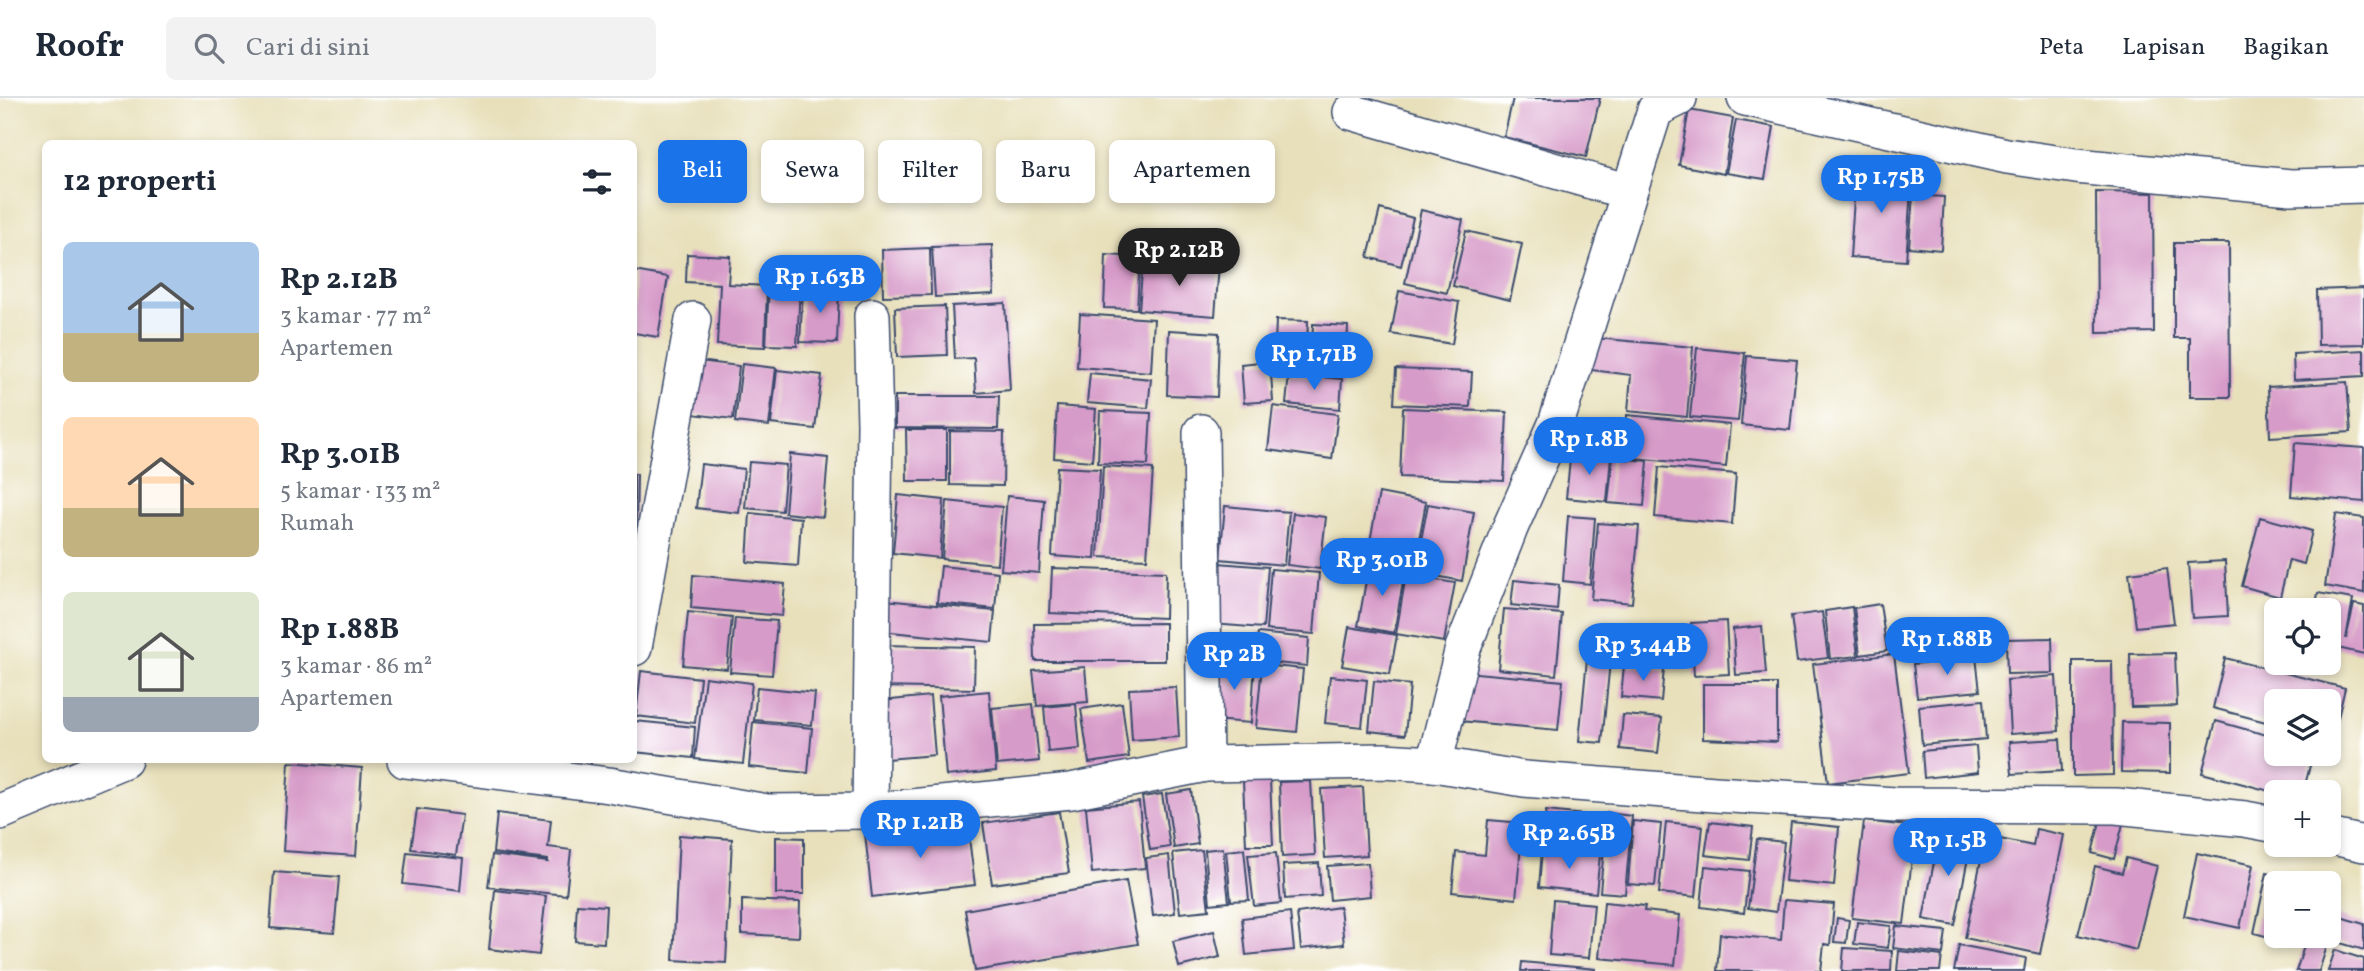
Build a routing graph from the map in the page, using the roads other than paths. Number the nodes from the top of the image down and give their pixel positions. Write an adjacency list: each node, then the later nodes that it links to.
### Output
1 (1679, 98): 5 (street)
2 (1745, 98): 4 (street)
3 (1351, 112): 5 (street)
4 (2364, 185)
5 (1629, 192): 13 (street)
6 (872, 316): 15 (street)
7 (693, 320): 9 (street)
8 (1201, 432): 12 (street)
9 (637, 631)
10 (117, 763): 16 (street)
11 (456, 763): 14 (street)
12 (1205, 764): 13 (street); 15 (street)
13 (1434, 764): 17 (street)
14 (611, 772): 15 (street)
15 (870, 811)
16 (0, 812)
17 (2264, 823)

